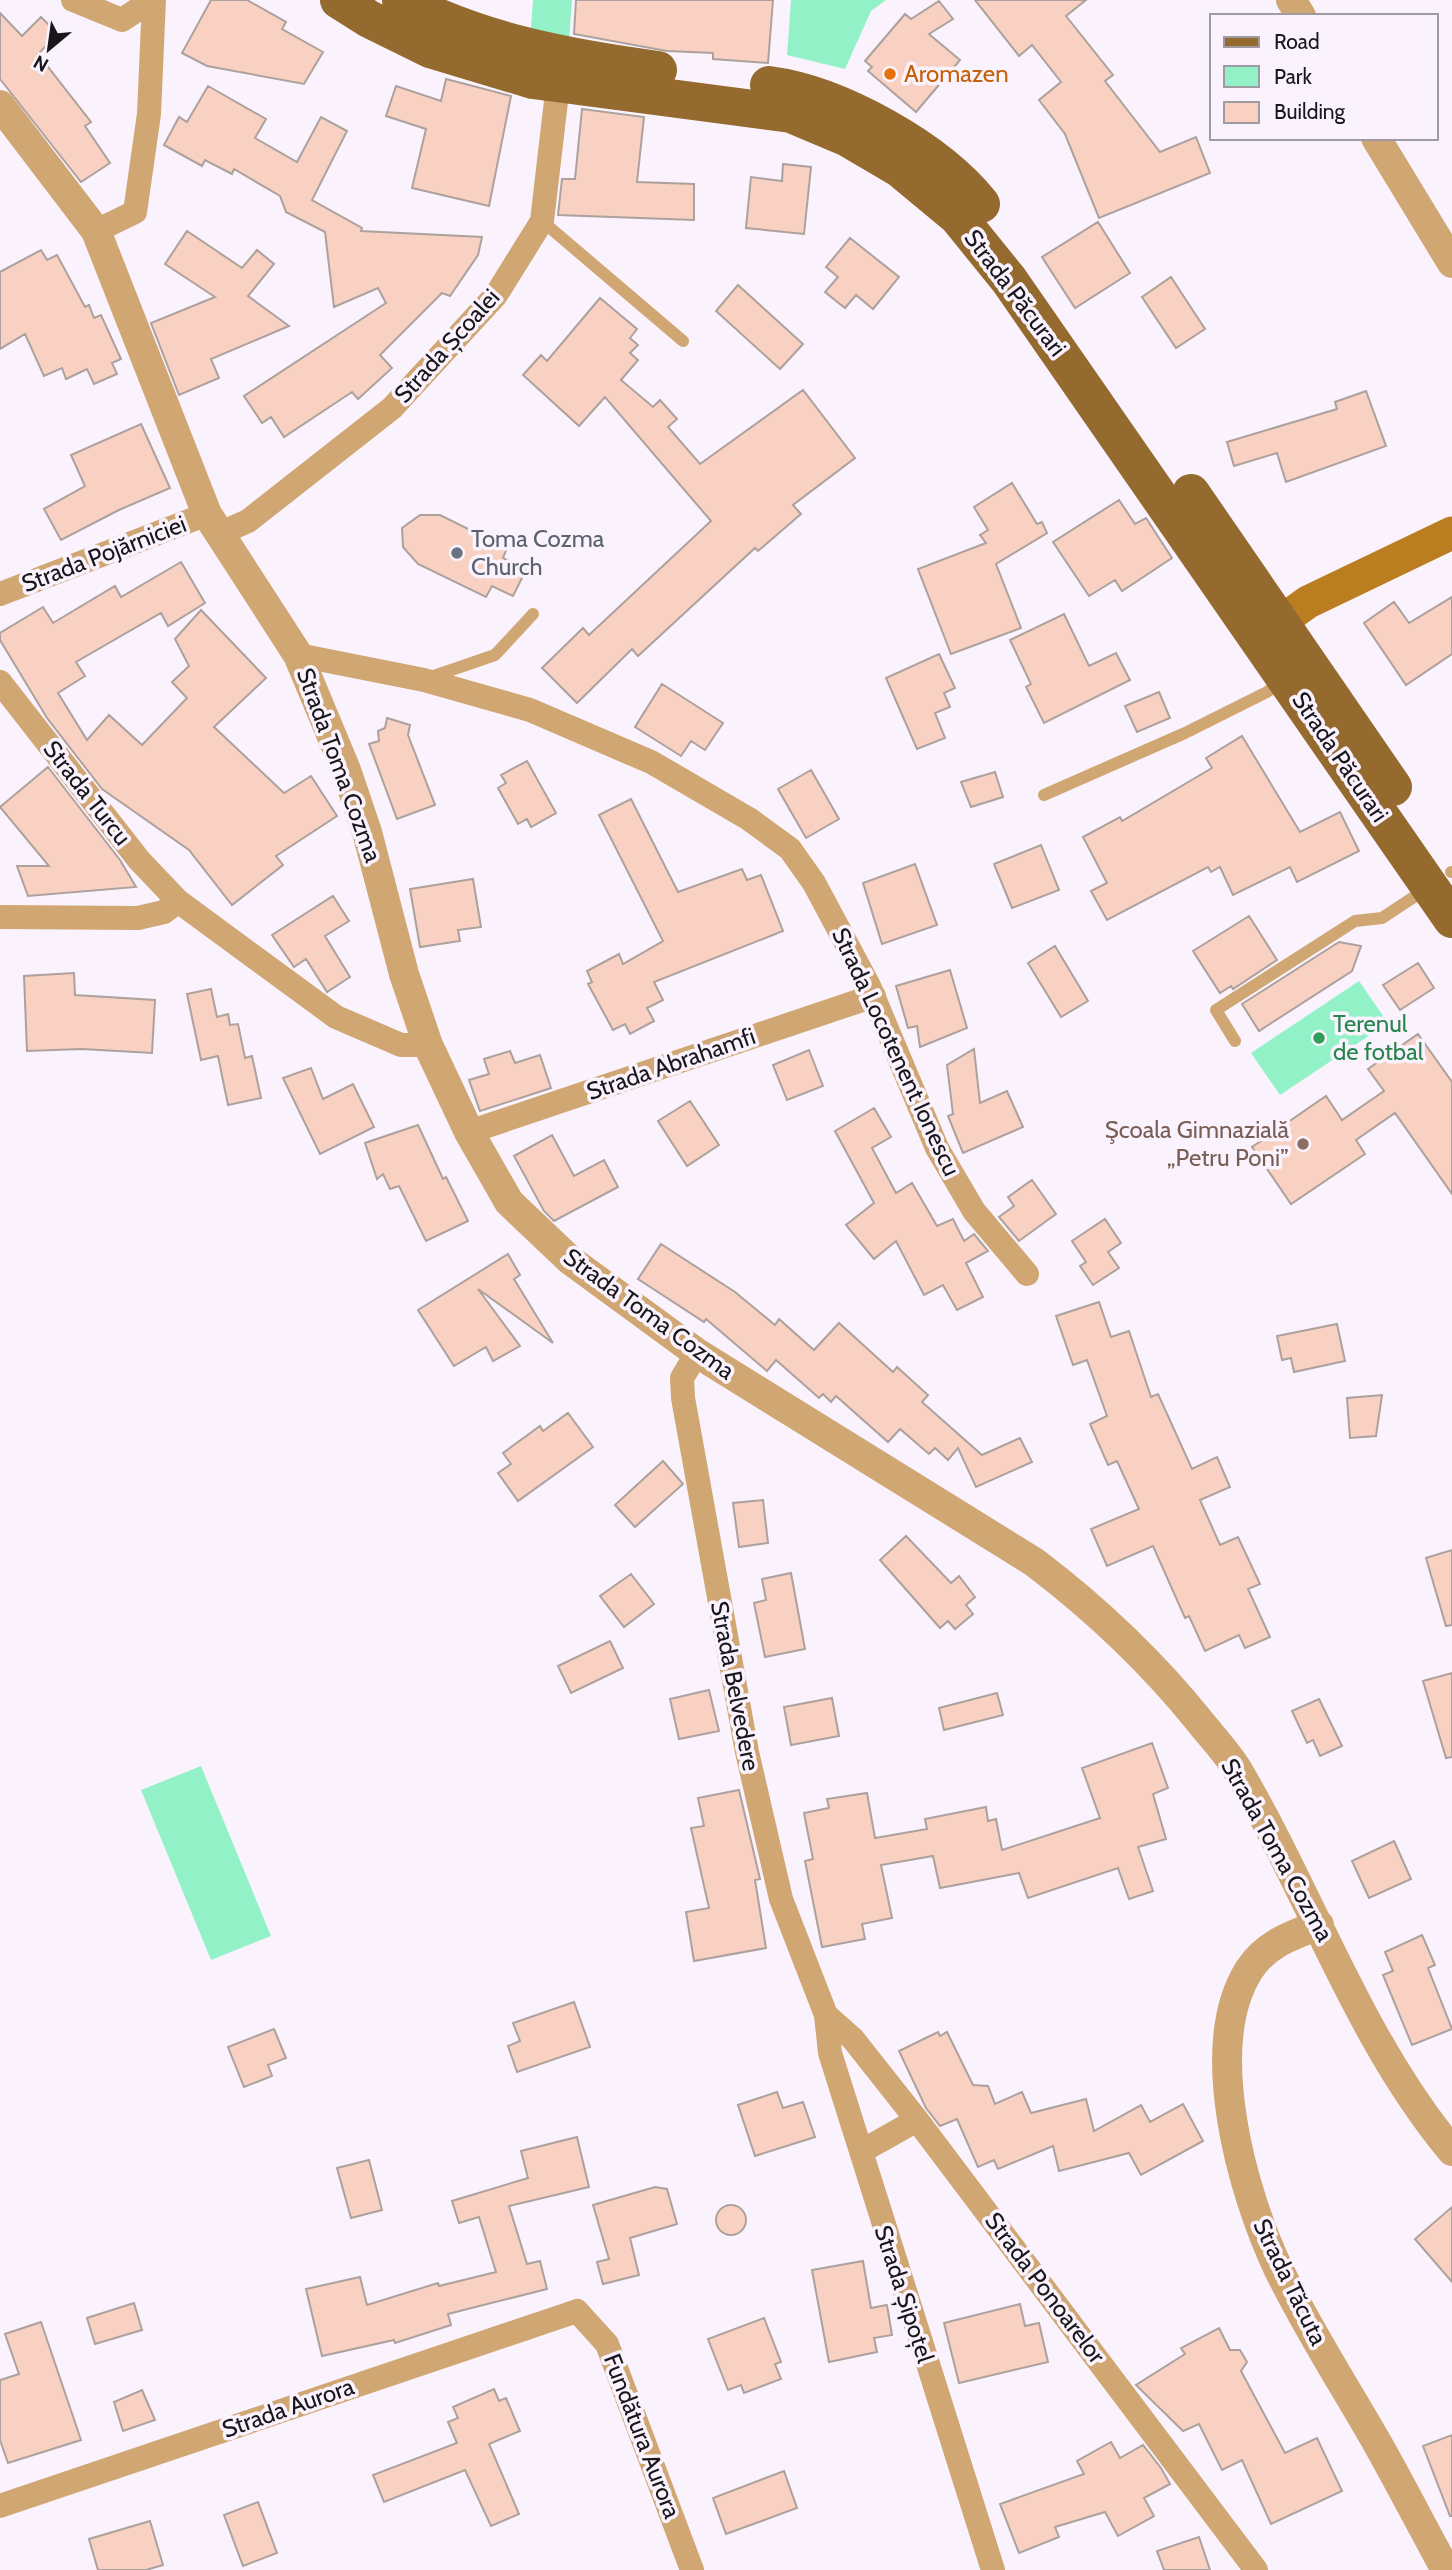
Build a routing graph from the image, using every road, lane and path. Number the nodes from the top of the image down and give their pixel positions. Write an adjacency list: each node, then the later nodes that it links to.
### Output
1 (73, 0): 2 (street)
2 (153, 0): 9 (street)
3 (339, 0): 5 (main road, Strada Păcurari)
4 (401, 0): 16 (main road, Strada Păcurari)
5 (558, 84): 8 (street, Strada Școalei); 16 (main road, Strada Păcurari)
6 (0, 105): 9 (street, Strada Toma Cozma)
7 (1377, 140): 10 (street)
8 (542, 221): 11 (lane); 12 (street, Strada Școalei)
9 (96, 231): 12 (street, Strada Toma Cozma)
10 (1452, 263)
11 (683, 341)
12 (214, 523): 14 (street, Strada Pojărniciei); 17 (street, Strada Toma Cozma)
13 (1452, 533): 16 (main road)
14 (0, 594)
15 (533, 614): 19 (lane)
16 (1270, 630): 18 (main road, Strada Păcurari); 22 (main road, Strada Păcurari)
17 (298, 655): 19 (street, Strada Locotenent Ionescu); 28 (street, Strada Toma Cozma)
18 (1286, 678): 21 (lane); 22 (main road, Strada Păcurari)
19 (424, 680): 26 (street, Strada Locotenent Ionescu)
20 (0, 682): 23 (street, Strada Turcu)
21 (1044, 794)
22 (1446, 876): 25 (main road, Strada Păcurari); 27 (lane)
23 (178, 901): 24 (street); 28 (street, Strada Turcu)
24 (0, 917)
25 (1452, 919)
26 (874, 996): 29 (street, Strada Abrahamfi); 30 (street, Strada Locotenent Ionescu)
27 (1235, 1041)
28 (429, 1045): 29 (street, Strada Toma Cozma)
29 (469, 1132): 31 (street, Strada Toma Cozma)
30 (1027, 1274)
31 (697, 1353): 32 (street, Strada Toma Cozma); 33 (street, Strada Belvedere)
32 (1320, 1925): 36 (street, Strada Toma Cozma); 42 (street, Strada Tăcuta)
33 (825, 2015): 34 (street, Strada Ponoarelor); 35 (street, Strada Șipoțel)
34 (917, 2120): 35 (street); 41 (street, Strada Ponoarelor)
35 (862, 2151): 40 (street, Strada Șipoțel)
36 (1452, 2151)
37 (577, 2311): 38 (street, Strada Aurora); 39 (street, Fundătura Aurora)
38 (0, 2506)
39 (692, 2570)
40 (993, 2570)
41 (1256, 2570)
42 (1446, 2570)

